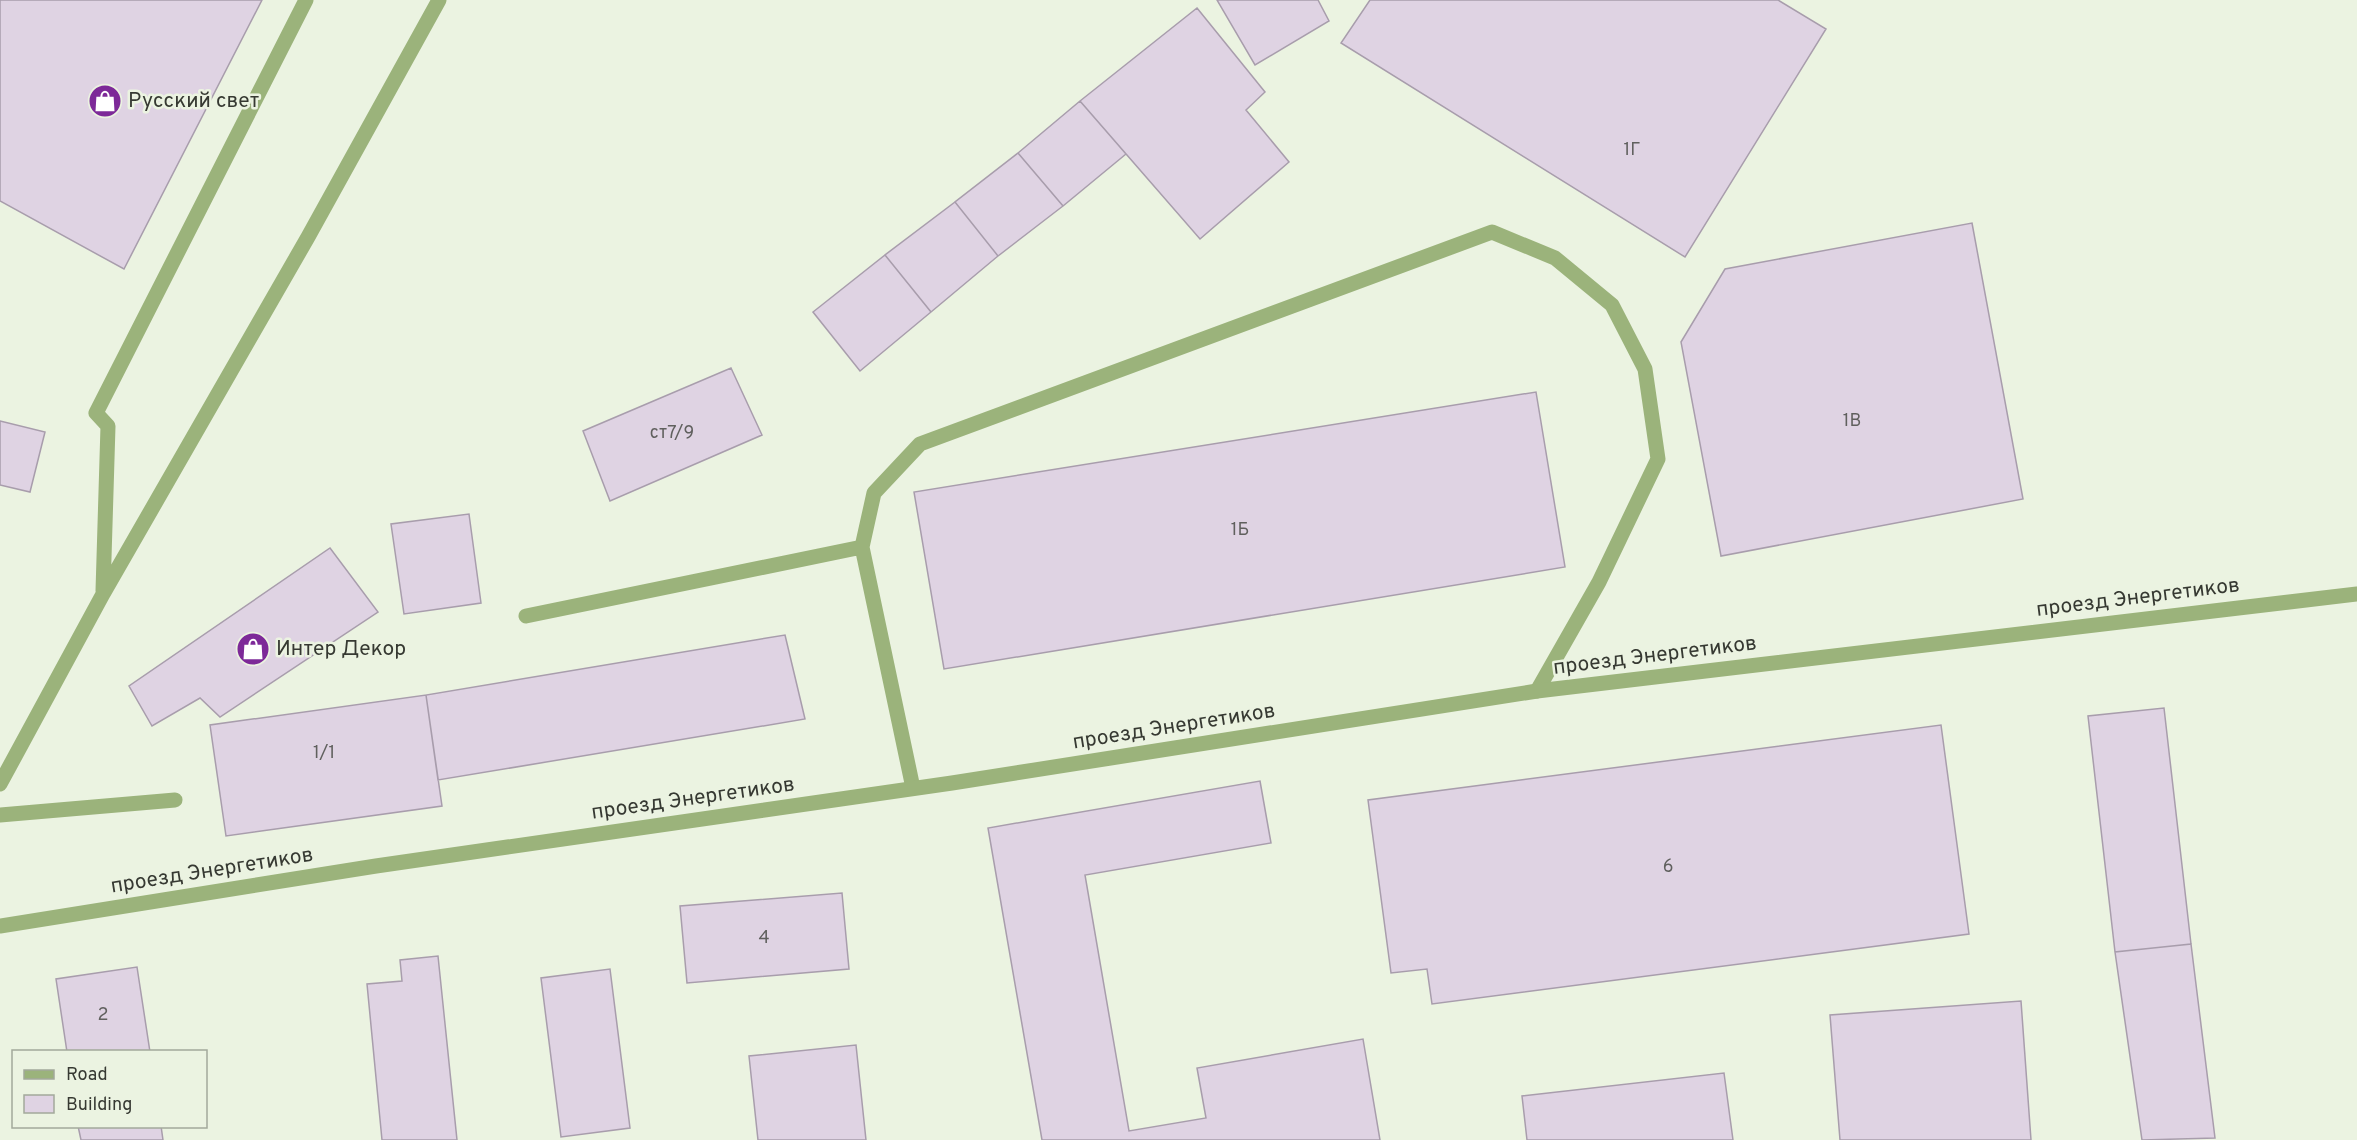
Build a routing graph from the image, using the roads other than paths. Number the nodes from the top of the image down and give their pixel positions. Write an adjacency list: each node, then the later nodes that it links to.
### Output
1 (306, 0): 4 (street)
2 (439, 0): 4 (street)
3 (862, 548): 6 (street); 7 (street); 9 (street)
4 (103, 594): 8 (street)
5 (2357, 594): 7 (street, проезд Энергетиков)
6 (526, 616)
7 (1537, 691): 9 (street, проезд Энергетиков)
8 (0, 784)
9 (913, 788): 12 (street, проезд Энергетиков)
10 (175, 800): 11 (street)
11 (0, 814)
12 (0, 926)

